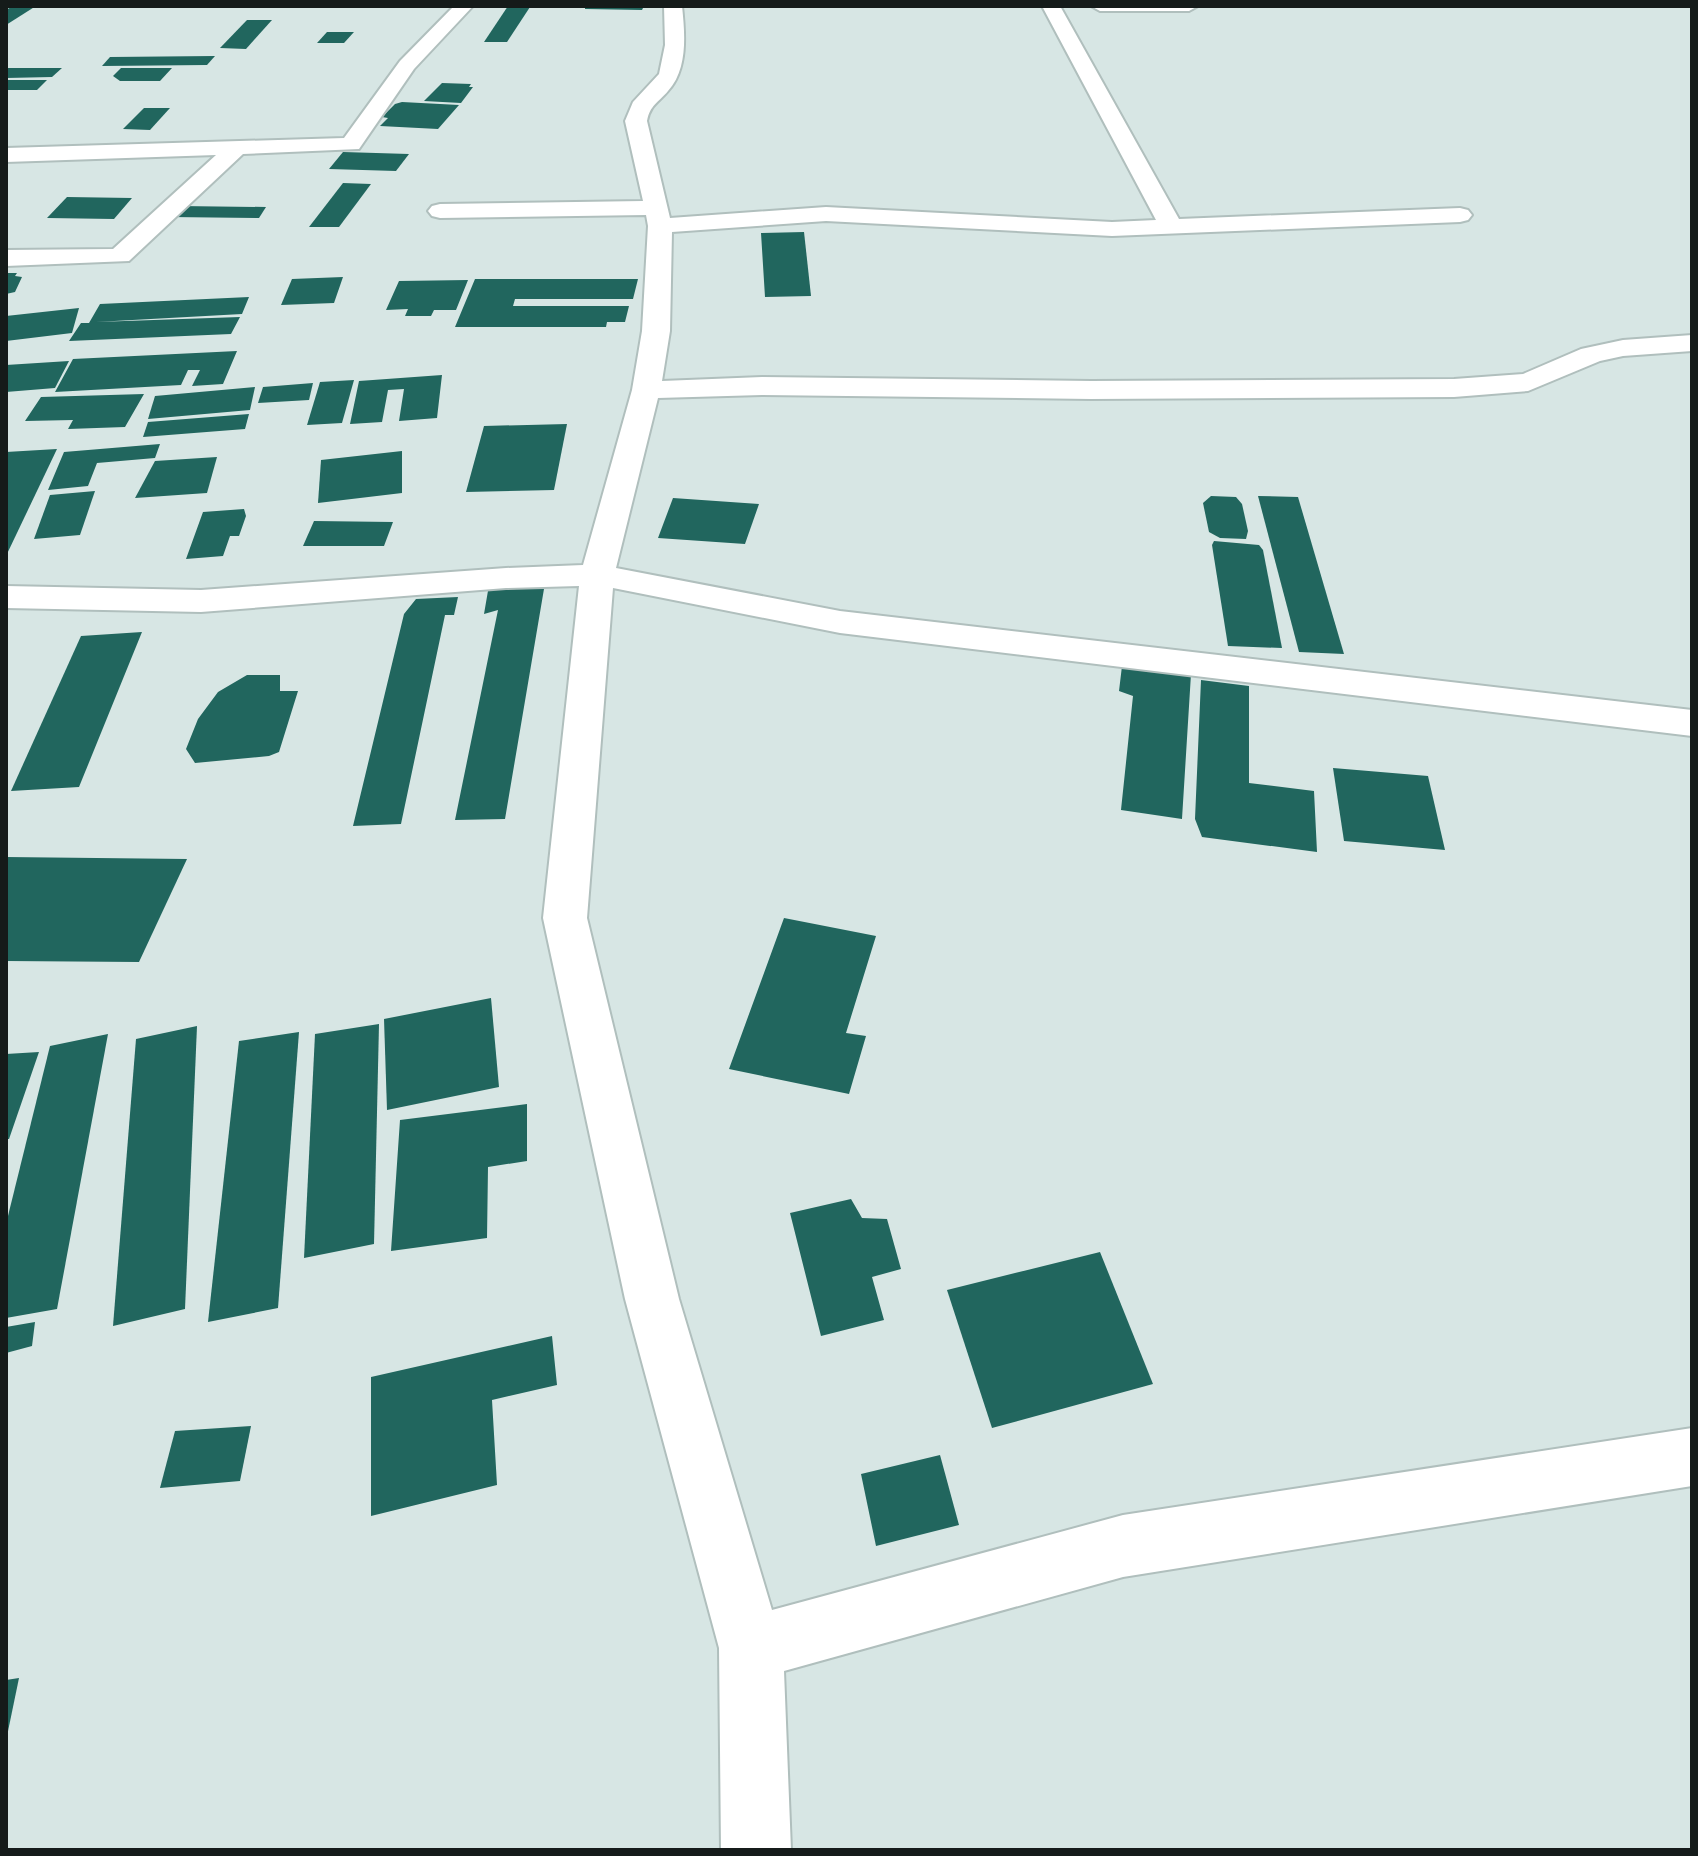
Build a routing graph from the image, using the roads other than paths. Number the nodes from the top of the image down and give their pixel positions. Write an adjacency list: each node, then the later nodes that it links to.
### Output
1 (464, 6): 6 (street)
2 (673, 6): 10 (street)
3 (1051, 6): 11 (street)
4 (1100, 6): 5 (street)
5 (1189, 6)
6 (237, 148): 7 (street); 12 (street)
7 (6, 155)
8 (440, 211): 10 (street)
9 (1460, 215): 11 (street)
10 (658, 217): 11 (street); 14 (street)
11 (1171, 226)
12 (6, 258)
13 (1692, 343): 14 (street)
14 (646, 390): 15 (street)
15 (597, 575): 16 (street); 17 (street); 19 (street)
16 (6, 597)
17 (1692, 723)
18 (1692, 1457): 19 (street)
19 (751, 1648): 20 (street)
20 (756, 1850)

